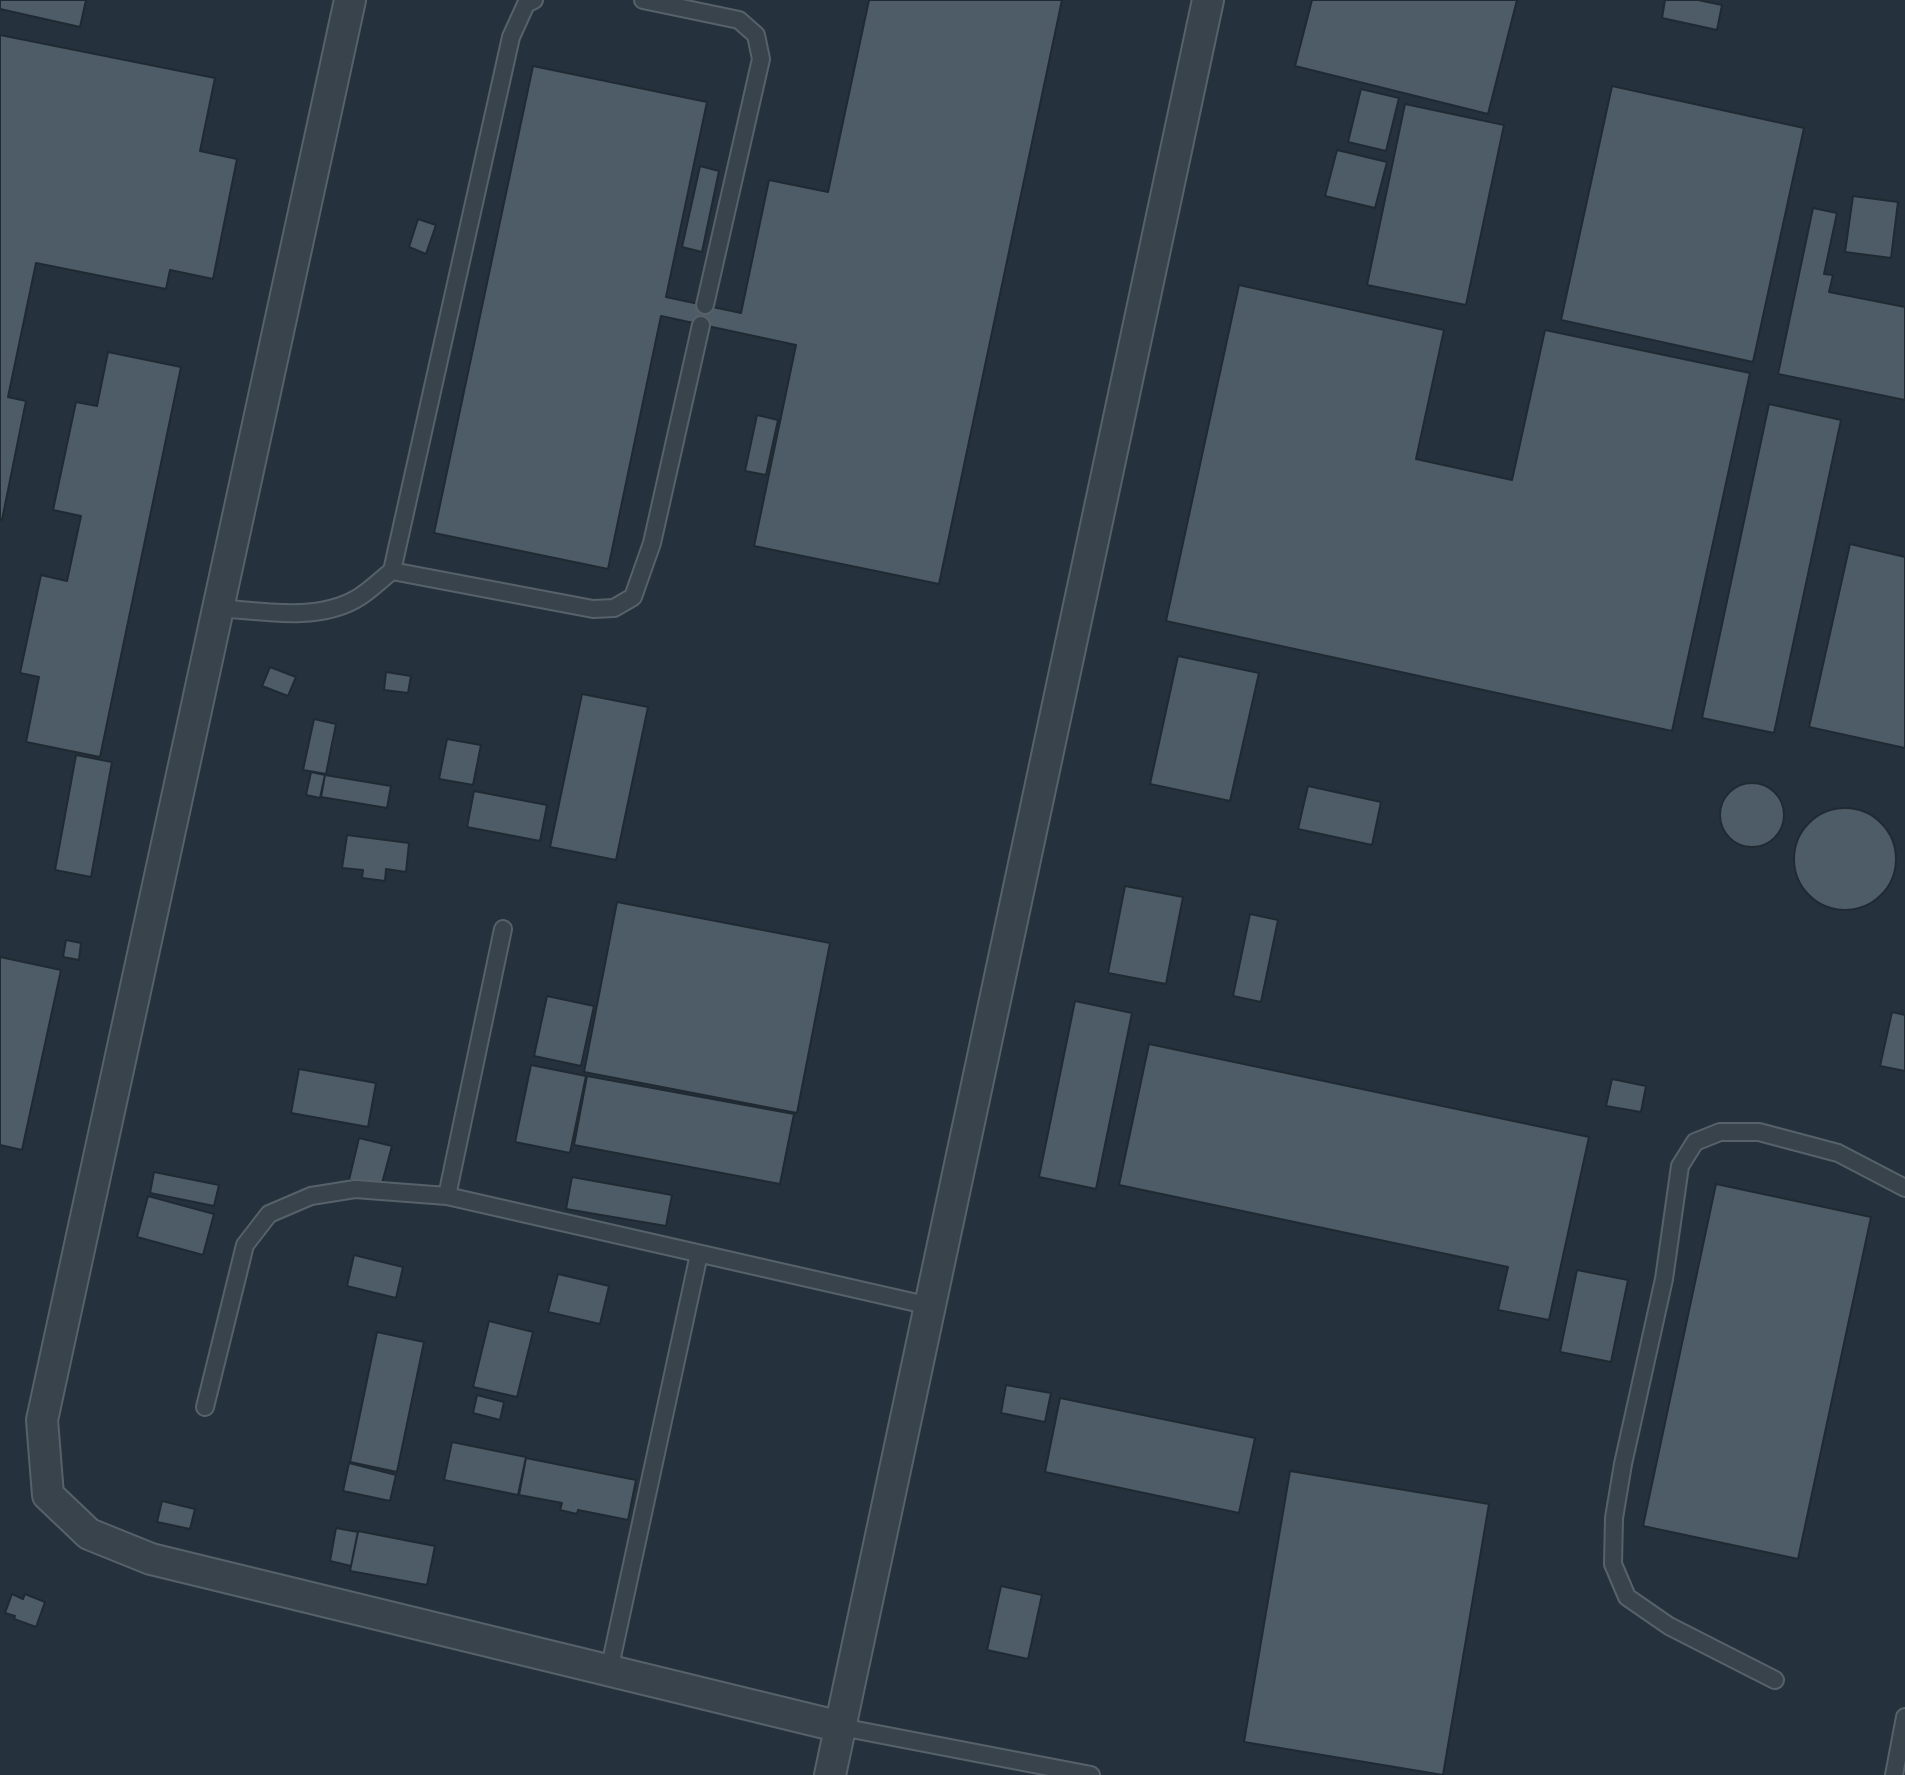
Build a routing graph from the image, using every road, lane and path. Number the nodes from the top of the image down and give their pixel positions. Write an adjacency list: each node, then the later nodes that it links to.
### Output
1 (350, 0): 8 (street)
2 (534, 0): 7 (lane)
3 (643, 0): 5 (lane)
4 (1208, 0): 13 (street)
5 (705, 305)
6 (701, 325): 7 (lane)
7 (392, 571): 8 (lane)
8 (218, 608): 15 (street)
9 (503, 929): 11 (lane)
10 (1905, 1188): 16 (lane)
11 (447, 1196): 12 (lane); 14 (lane)
12 (699, 1254): 13 (lane); 15 (lane)
13 (930, 1306): 18 (street)
14 (205, 1407)
15 (609, 1671): 18 (street)
16 (1775, 1680)
17 (1905, 1717): 21 (lane)
18 (841, 1727): 19 (street); 20 (lane)
19 (830, 1775)
20 (1091, 1775)
21 (1894, 1775)

